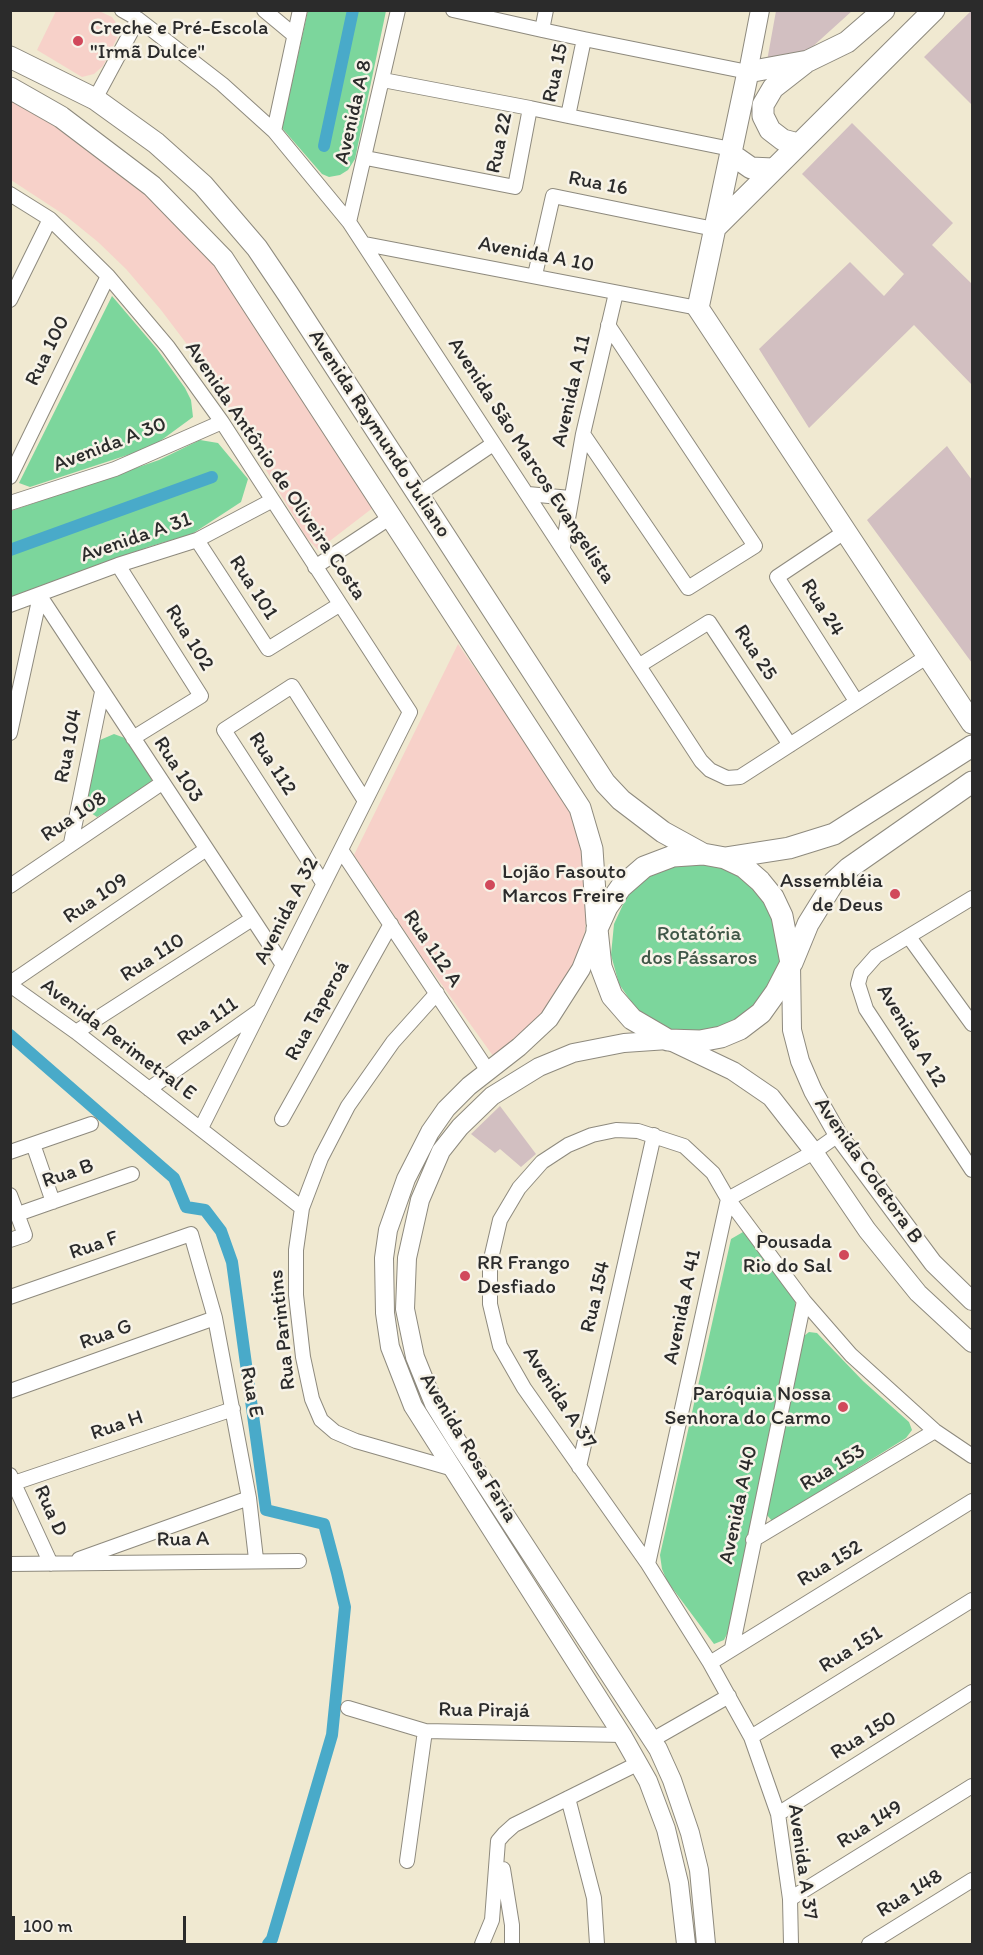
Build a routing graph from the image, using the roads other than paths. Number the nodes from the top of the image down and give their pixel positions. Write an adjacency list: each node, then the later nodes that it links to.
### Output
1 (122, 10): 10 (street, Avenida São Marcos Evangelista)
2 (264, 10): 12 (street)
3 (300, 10): 12 (street)
4 (398, 10): 17 (street, Avenida A 8)
5 (453, 10): 11 (street)
6 (546, 10): 11 (street)
7 (760, 10): 16 (street)
8 (884, 10): 15 (main road)
9 (934, 10): 23 (main road)
10 (138, 19): 19 (street); 22 (street, Avenida São Marcos Evangelista)
11 (542, 30): 13 (street)
12 (294, 35): 22 (street)
13 (584, 39): 16 (street, Rua 15); 21 (street, Rua 15)
14 (10, 57): 19 (main road, Avenida Raymundo Juliano)
15 (808, 61): 16 (main road); 23 (main road)
16 (748, 72): 24 (main road)
17 (383, 80): 20 (street, Rua 22); 25 (street, Avenida A 8)
18 (10, 88): 47 (main road, Avenida Raymundo Juliano)
19 (95, 99): 42 (main road, Avenida Raymundo Juliano)
20 (530, 108): 21 (street); 25 (street, Rua 22)
21 (568, 116): 24 (street, Rua 15)
22 (274, 131): 29 (street, Avenida São Marcos Evangelista)
23 (798, 144): 26 (main road)
24 (731, 151): 26 (main road); 30 (main road)
25 (366, 158): 29 (street, Avenida A 8)
26 (773, 169): 30 (main road)
27 (10, 194): 28 (street, Avenida Antônio de Oliveira Costa)
28 (50, 219): 33 (street, Avenida Antônio de Oliveira Costa); 35 (street)
29 (349, 222): 31 (street, Avenida São Marcos Evangelista)
30 (714, 229): 32 (street, Rua 16); 36 (main road)
31 (365, 244): 32 (street, Avenida A 10); 40 (street, Avenida São Marcos Evangelista)
32 (535, 275): 34 (street, Avenida A 10)
33 (108, 276): 38 (street, Avenida Antônio de Oliveira Costa); 41 (street, Rua 100)
34 (616, 293): 36 (street, Avenida A 10); 37 (street, Avenida A 11)
35 (11, 298)
36 (698, 308): 48 (main road)
37 (608, 326): 39 (street, Avenida A 11); 39 (street)
38 (222, 422): 45 (street, Avenida Antônio de Oliveira Costa); 46 (street, Avenida A 30)
39 (583, 434): 44 (street, Avenida A 11)
40 (493, 444): 42 (street); 43 (street, Avenida São Marcos Evangelista)
41 (10, 477)
42 (419, 494): 72 (main road, Avenida Raymundo Juliano)
43 (528, 494): 44 (street); 50 (street, Avenida São Marcos Evangelista)
44 (570, 498): 50 (street, Avenida A 11)
45 (271, 501): 49 (street, Avenida A 31); 52 (street, Avenida Antônio de Oliveira Costa)
46 (10, 503)
47 (391, 517): 52 (street); 79 (main road, Avenida Raymundo Juliano)
48 (846, 531): 56 (main road); 59 (street, Rua 24)
49 (197, 540): 51 (street, Avenida A 31); 55 (street, Rua 101)
50 (563, 547): 57 (street, Avenida São Marcos Evangelista)
51 (118, 565): 53 (street, Avenida A 31); 63 (street, Rua 102)
52 (315, 567): 55 (street, Avenida Antônio de Oliveira Costa)
53 (40, 596): 54 (street, Avenida A 31); 58 (street, Rua 103); 62 (street)
54 (10, 605)
55 (339, 605): 60 (street, Avenida Antônio de Oliveira Costa)
56 (928, 656): 59 (street, Avenida São Marcos Evangelista); 61 (main road)
57 (640, 665): 64 (street, Avenida São Marcos Evangelista); 64 (street, Rua 25)
58 (102, 692): 63 (street, Rua 103); 69 (street, Rua 104)
59 (856, 701): 64 (street, Avenida São Marcos Evangelista)
60 (410, 712): 68 (street, Avenida A 32)
61 (972, 723)
62 (10, 733)
63 (133, 738): 67 (street, Rua 103)
64 (790, 745)
65 (972, 746): 73 (main road)
66 (972, 782): 81 (main road, Avenida Coletora B)
67 (162, 783): 69 (street, Rua 108); 70 (street, Rua 103)
68 (365, 801): 71 (street, Avenida A 32); 74 (street, Rua 112)
69 (71, 843): 75 (street, Rua 108)
70 (205, 850): 77 (street, Rua 103); 83 (street, Rua 109)
71 (341, 850): 74 (street, Avenida A 32); 78 (street, Rua 112 A)
72 (703, 854): 73 (main road); 79 (main road)
73 (724, 858): 81 (main road)
74 (323, 883): 82 (street, Avenida A 32)
75 (10, 886)
76 (972, 898): 80 (street, Avenida A 12)
77 (252, 919): 82 (street, Rua 103); 87 (street, Rua 110)
78 (391, 924): 84 (street, Rua 112 A); 91 (street, Rua Taperoá)
79 (597, 929): 88 (main road); 89 (street, Avenida Rosa Faria)
80 (909, 936): 86 (street); 99 (street, Avenida A 12)
81 (791, 963): 88 (main road); 95 (street, Avenida Coletora B)
82 (283, 965): 85 (street, Avenida A 32)
83 (10, 984): 87 (street, Avenida Perimetral E)
84 (437, 993): 89 (street, Rua 112 A); 104 (street, Rua Parintins)
85 (261, 1010): 90 (street, Rua 111); 93 (street, Avenida A 32)
86 (972, 1024)
87 (76, 1032): 90 (street, Avenida Perimetral E)
88 (668, 1040): 98 (street, Avenida Coletora B); 122 (street, Avenida Rosa Faria)
89 (488, 1071): 118 (street, Avenida Rosa Faria)
90 (149, 1089): 93 (street, Avenida Perimetral E)
91 (282, 1119)
92 (91, 1124): 96 (street)
93 (201, 1128): 104 (street, Avenida Perimetral E)
94 (654, 1135): 102 (street, Avenida A 37); 117 (street, Rua 154); 117 (street, Avenida A 37)
95 (838, 1135): 98 (street); 110 (street, Avenida Coletora B)
96 (33, 1144): 97 (street); 103 (street)
97 (10, 1152)
98 (814, 1152): 102 (street); 112 (street, Avenida Coletora B)
99 (972, 1170)
100 (132, 1174): 103 (street, Rua B)
101 (10, 1195): 105 (street)
102 (728, 1199): 109 (street, Avenida A 37); 130 (street, Avenida A 41)
103 (52, 1202): 105 (street, Rua B)
104 (302, 1208): 118 (street, Rua Parintins)
105 (18, 1214): 107 (street)
106 (191, 1234): 108 (street, Rua F); 111 (street, Rua E)
107 (10, 1240)
108 (10, 1297)
109 (804, 1301): 115 (street, Avenida A 37); 124 (street, Avenida A 40)
110 (972, 1301)
111 (215, 1318): 113 (street, Rua G); 114 (street, Rua E)
112 (972, 1342)
113 (10, 1391)
114 (233, 1409): 119 (street, Rua H); 120 (street, Rua E)
115 (934, 1431): 116 (street, Avenida A 37); 124 (street, Rua 153)
116 (972, 1456)
117 (579, 1467): 130 (street, Avenida A 37)
118 (450, 1468): 123 (street, Avenida Rosa Faria)
119 (12, 1479): 129 (street, Rua D)
120 (249, 1497): 125 (street, Rua E); 127 (street, Rua A)
121 (972, 1501): 132 (street, Rua 152)
122 (514, 1526): 123 (street); 137 (street, Avenida Rosa Faria)
123 (496, 1538): 139 (street, Avenida Rosa Faria)
124 (753, 1540): 132 (street, Avenida A 40)
125 (256, 1559): 126 (street, Rua A); 127 (street, Rua A)
126 (299, 1561)
127 (68, 1563): 129 (street, Rua A)
128 (10, 1564): 129 (street, Rua A)
129 (51, 1564)
130 (648, 1564): 133 (street, Avenida A 37)
131 (972, 1600): 140 (street, Rua 151)
132 (732, 1648): 133 (street, Rua 152)
133 (710, 1663): 135 (street, Avenida A 37)
134 (972, 1692): 145 (street, Rua 150)
135 (729, 1696): 140 (street, Avenida A 37); 141 (street)
136 (348, 1708): 138 (street, Rua Pirajá)
137 (639, 1718): 139 (street); 141 (street, Avenida Rosa Faria)
138 (425, 1731): 139 (street, Rua Pirajá); 147 (street)
139 (621, 1732): 142 (street, Avenida Rosa Faria)
140 (751, 1737): 145 (street, Avenida A 37)
141 (652, 1740): 154 (street, Avenida Rosa Faria)
142 (639, 1763): 144 (street); 153 (street, Avenida Rosa Faria)
143 (972, 1786): 149 (street, Rua 149)
144 (568, 1798): 146 (street); 152 (street)
145 (778, 1814): 149 (street, Avenida A 37)
146 (500, 1851): 150 (street); 151 (street)
147 (407, 1861)
148 (972, 1880): 156 (street, Rua 148)
149 (790, 1899): 155 (street, Avenida A 37)
150 (483, 1944)
151 (512, 1944)
152 (597, 1944)
153 (686, 1944)
154 (706, 1944)
155 (791, 1944)
156 (869, 1944)

